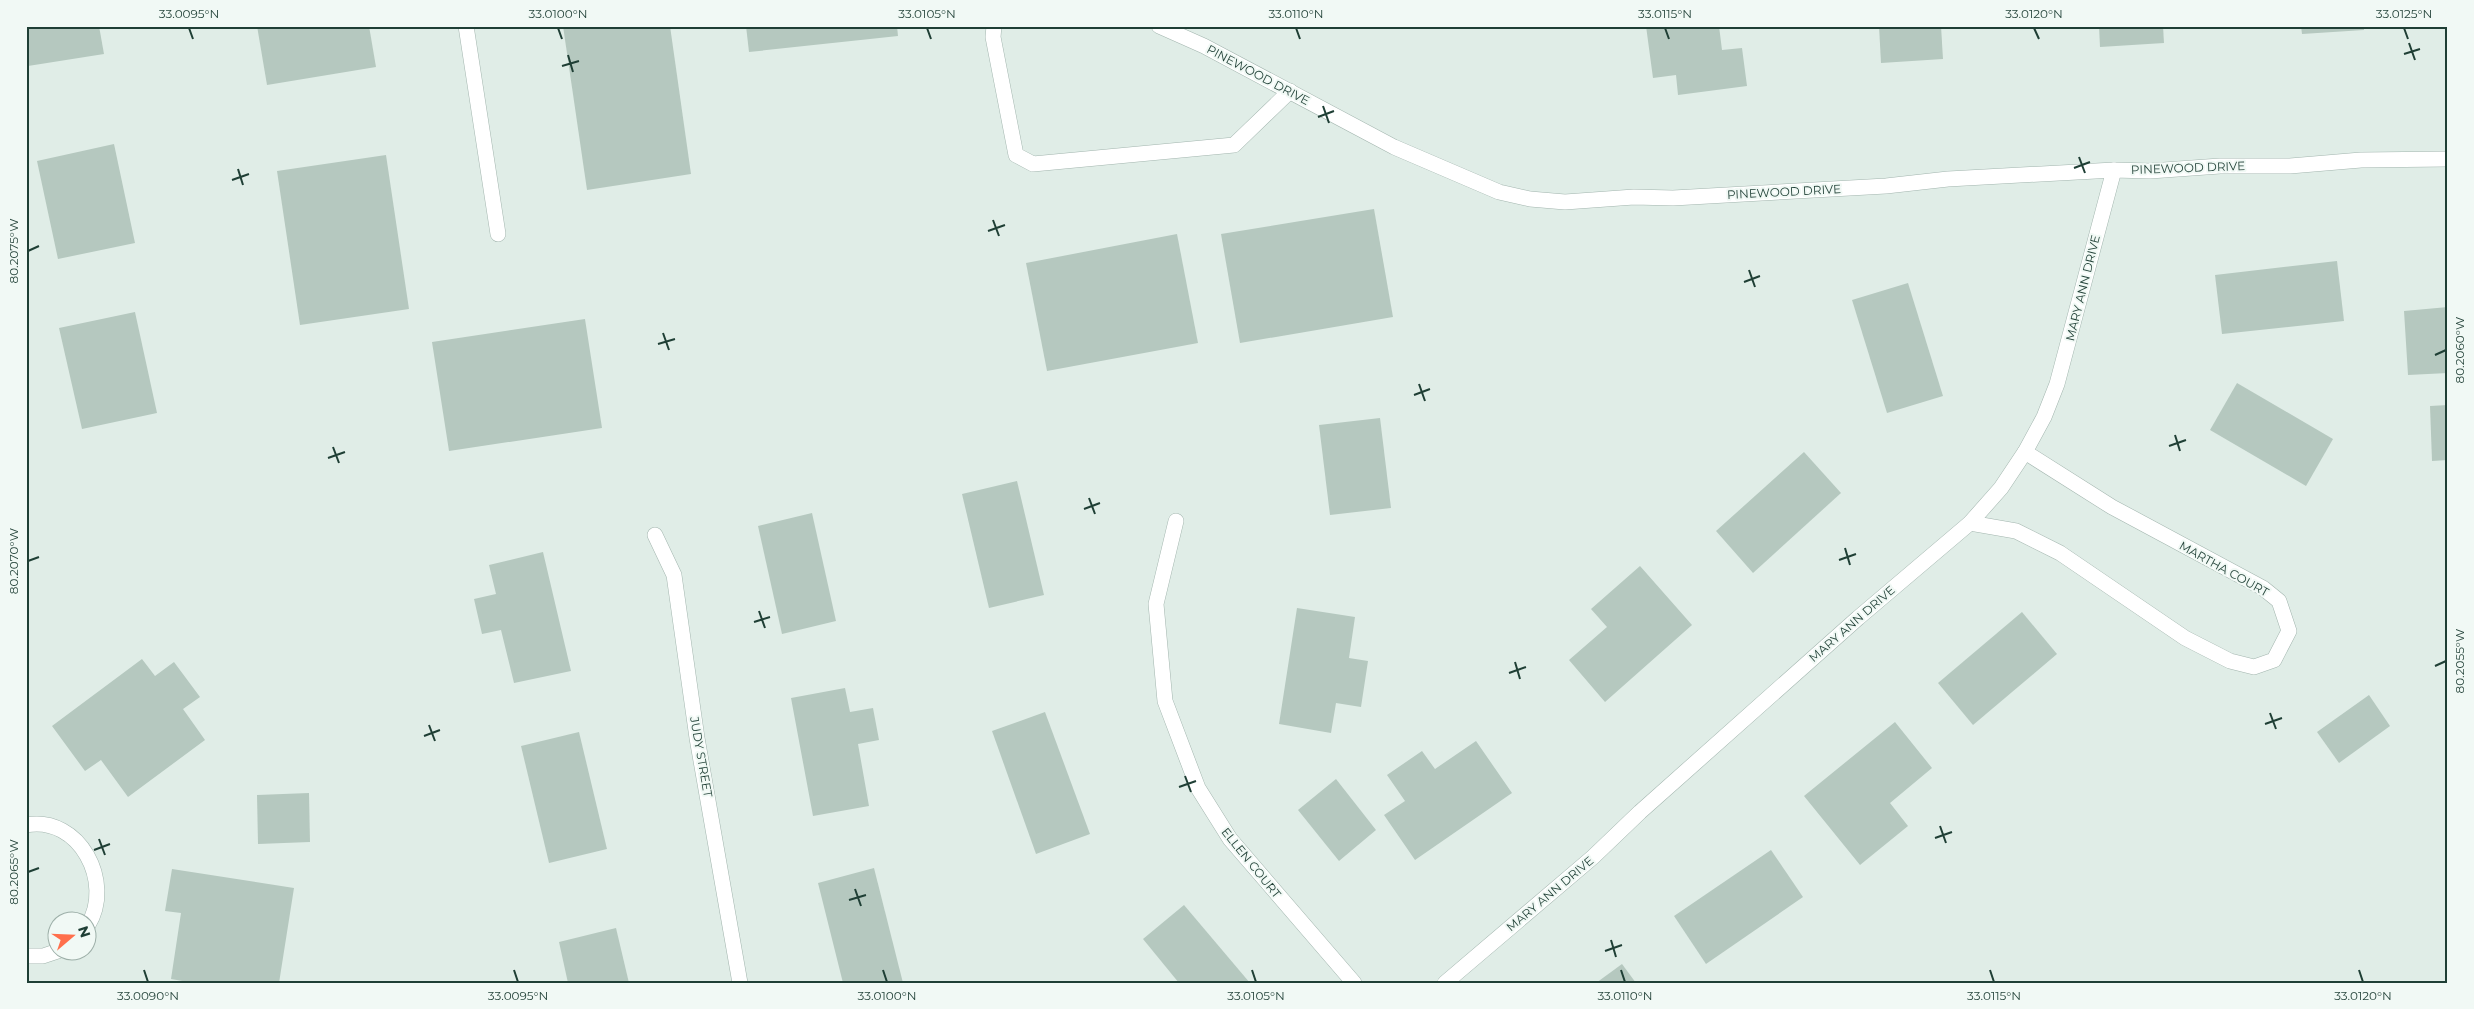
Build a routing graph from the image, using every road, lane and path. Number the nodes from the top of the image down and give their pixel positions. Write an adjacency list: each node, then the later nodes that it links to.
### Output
1 (466, 26): 7 (street)
2 (994, 26): 4 (street)
3 (1159, 26): 4 (street, PINEWOOD DRIVE)
4 (1290, 92): 6 (street, PINEWOOD DRIVE)
5 (2448, 159): 6 (street, PINEWOOD DRIVE)
6 (2114, 170): 8 (street, MARY ANN DRIVE)
7 (498, 234)
8 (2025, 452): 10 (street, MARY ANN DRIVE); 10 (street, MARTHA COURT)
9 (1176, 520): 17 (street, ELLEN COURT)
10 (1970, 523): 18 (street, MARY ANN DRIVE)
11 (654, 535): 16 (street, JUDY STREET)
12 (26, 825): 13 (street)
13 (94, 912)
14 (48, 954): 15 (street)
15 (26, 956)
16 (740, 983)
17 (1354, 983)
18 (1445, 983)

